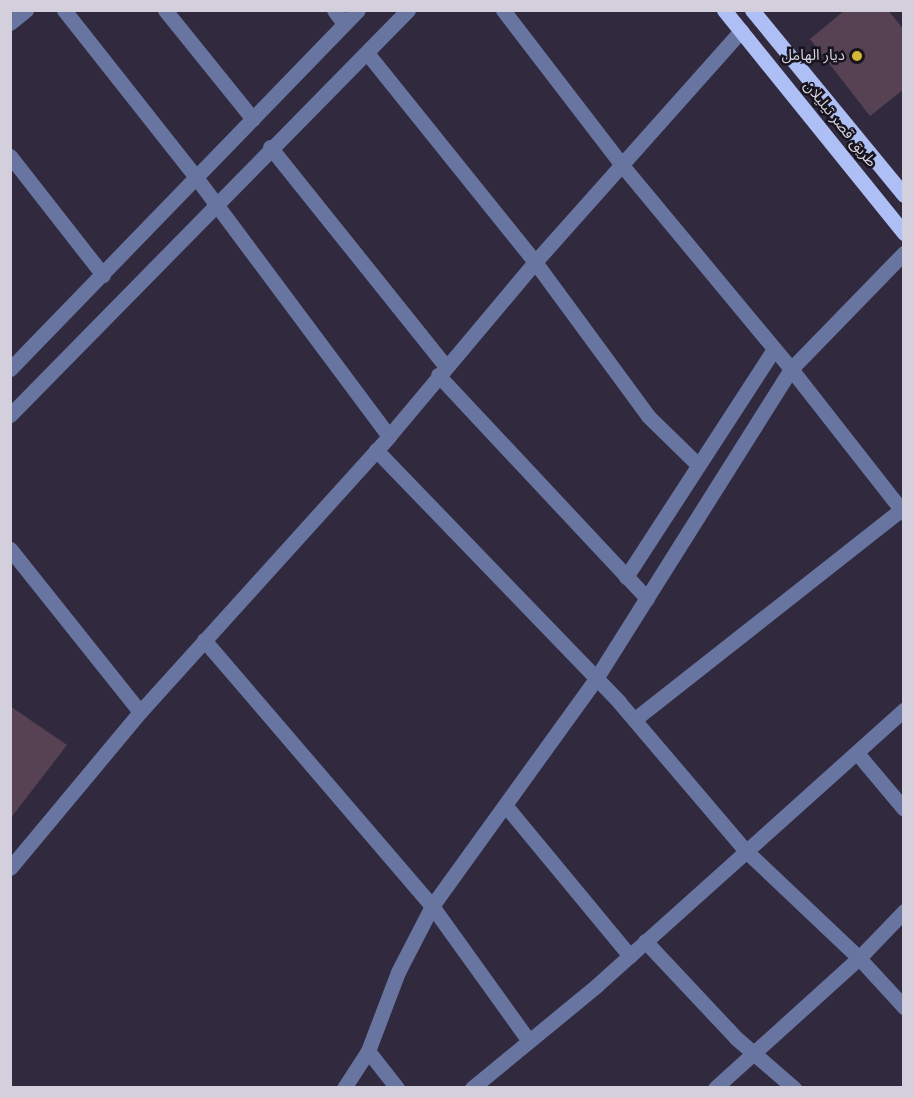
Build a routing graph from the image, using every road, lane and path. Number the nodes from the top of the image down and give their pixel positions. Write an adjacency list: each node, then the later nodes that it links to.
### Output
1 (26, 10): 10 (street)
2 (64, 10): 18 (street)
3 (165, 10): 14 (street)
4 (334, 10): 11 (street)
5 (358, 10): 11 (street)
6 (408, 10): 13 (street)
7 (503, 10): 17 (street)
8 (724, 10): 12 (main road, طريق قصر تيليلان)
9 (752, 10): 19 (main road, طريق قصر تيليلان)
10 (10, 23)
11 (344, 24): 14 (street)
12 (741, 31): 17 (street); 21 (main road, طريق قصر تيليلان)
13 (367, 52): 15 (street); 23 (street)
14 (253, 119): 18 (street)
15 (270, 147): 20 (street); 28 (street)
16 (10, 156): 24 (street)
17 (621, 164): 23 (street); 25 (street)
18 (195, 177): 20 (street); 24 (street)
19 (903, 195)
20 (215, 205): 29 (street); 30 (street)
21 (903, 233)
22 (903, 253): 27 (street)
23 (535, 261): 28 (street); 32 (street)
24 (103, 275): 26 (street)
25 (774, 348): 27 (street); 32 (street)
26 (10, 369)
27 (791, 369): 33 (street); 36 (street)
28 (442, 371): 30 (street); 35 (street)
29 (10, 415)
30 (389, 436): 31 (street)
31 (376, 450): 37 (street); 38 (street)
32 (698, 465): 35 (street)
33 (902, 512): 41 (street)
34 (10, 549): 40 (street)
35 (626, 577): 36 (street)
36 (647, 598): 38 (street)
37 (204, 640): 40 (street); 47 (street)
38 (597, 677): 41 (street); 43 (street)
39 (903, 710): 42 (street)
40 (140, 712): 46 (street)
41 (635, 719): 45 (street)
42 (857, 753): 44 (street); 45 (street)
43 (505, 805): 47 (street); 50 (street)
44 (903, 809)
45 (746, 851): 49 (street); 51 (street)
46 (10, 868)
47 (432, 906): 53 (street); 54 (street)
48 (903, 911): 51 (street)
49 (645, 941): 50 (street); 55 (street)
50 (630, 956): 53 (street)
51 (859, 958): 52 (street); 55 (street)
52 (903, 1007)
53 (529, 1041): 58 (street)
54 (368, 1051): 56 (street); 57 (street)
55 (756, 1054): 59 (street); 60 (street)
56 (344, 1088)
57 (397, 1088)
58 (472, 1088)
59 (715, 1088)
60 (794, 1088)

